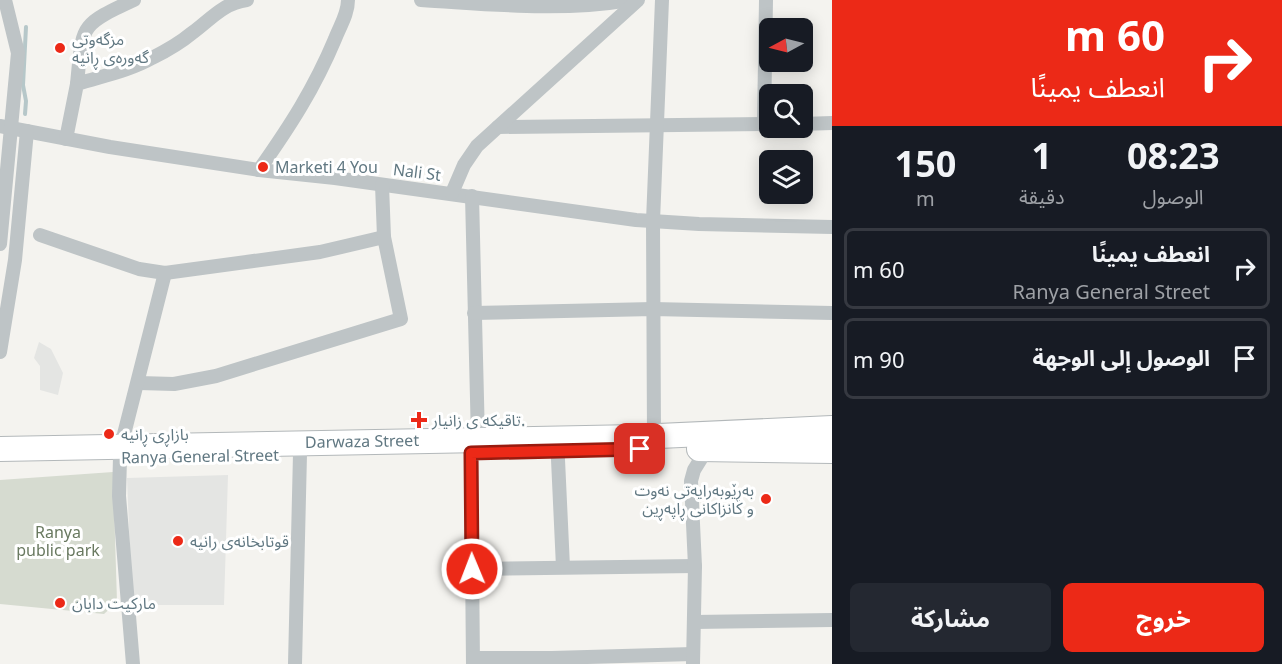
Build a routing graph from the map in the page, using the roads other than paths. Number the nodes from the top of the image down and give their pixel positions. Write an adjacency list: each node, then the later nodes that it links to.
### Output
1 (5, 0): 18 (street)
2 (134, 0): 13 (street)
3 (247, 0): 13 (street)
4 (348, 0): 23 (street)
5 (421, 0): 6 (street)
6 (426, 0): 12 (street)
7 (630, 0): 11 (street)
8 (638, 0): 19 (street)
9 (662, 0): 20 (street)
10 (765, 0): 14 (street)
11 (597, 2): 12 (street)
12 (544, 3)
13 (77, 84): 22 (street)
14 (766, 84)
15 (832, 123): 17 (street)
16 (759, 124): 20 (street)
17 (813, 124)
18 (6, 127): 21 (street, Nali St); 31 (street)
19 (498, 127): 20 (street); 25 (street)
20 (657, 127): 27 (street)
21 (27, 131): 22 (street, Nali St); 36 (street)
22 (66, 139): 23 (street, Nali St)
23 (259, 170): 24 (street, Nali St)
24 (382, 185): 25 (street, Nali St); 30 (street)
25 (452, 193): 26 (street, Nali St)
26 (472, 196): 27 (street, Nali St); 35 (street)
27 (653, 221): 28 (street, Nali St); 33 (street)
28 (832, 227)
29 (40, 235): 32 (street)
30 (384, 237): 32 (street); 37 (street)
31 (0, 243)
32 (165, 273): 37 (street)
33 (653, 309): 34 (street); 35 (street); 39 (street)
34 (832, 312)
35 (474, 313): 41 (street)
36 (0, 352)
37 (139, 383): 45 (street)
38 (832, 428): 39 (highway)
39 (654, 436): 40 (highway)
40 (557, 444): 41 (highway, Ranya General Street); 43 (highway, Ranya General Street); 49 (street)
41 (475, 446): 45 (highway, Darwaza Street); 46 (highway, Ranya General Street); 50 (street)
42 (0, 449): 45 (highway, Darwaza Street)
43 (707, 449): 44 (highway, Ranya General Street); 48 (street)
44 (832, 451)
45 (120, 452): 46 (highway, Ranya General Street); 47 (highway, Ranya General Street); 55 (street)
46 (300, 454): 56 (street)
47 (0, 460)
48 (695, 566): 49 (street); 52 (street)
49 (563, 567): 50 (street)
50 (472, 569): 54 (street)
51 (832, 620): 52 (street)
52 (694, 622): 53 (street)
53 (693, 659): 54 (street)
54 (473, 661)
55 (133, 664)
56 (295, 664)

